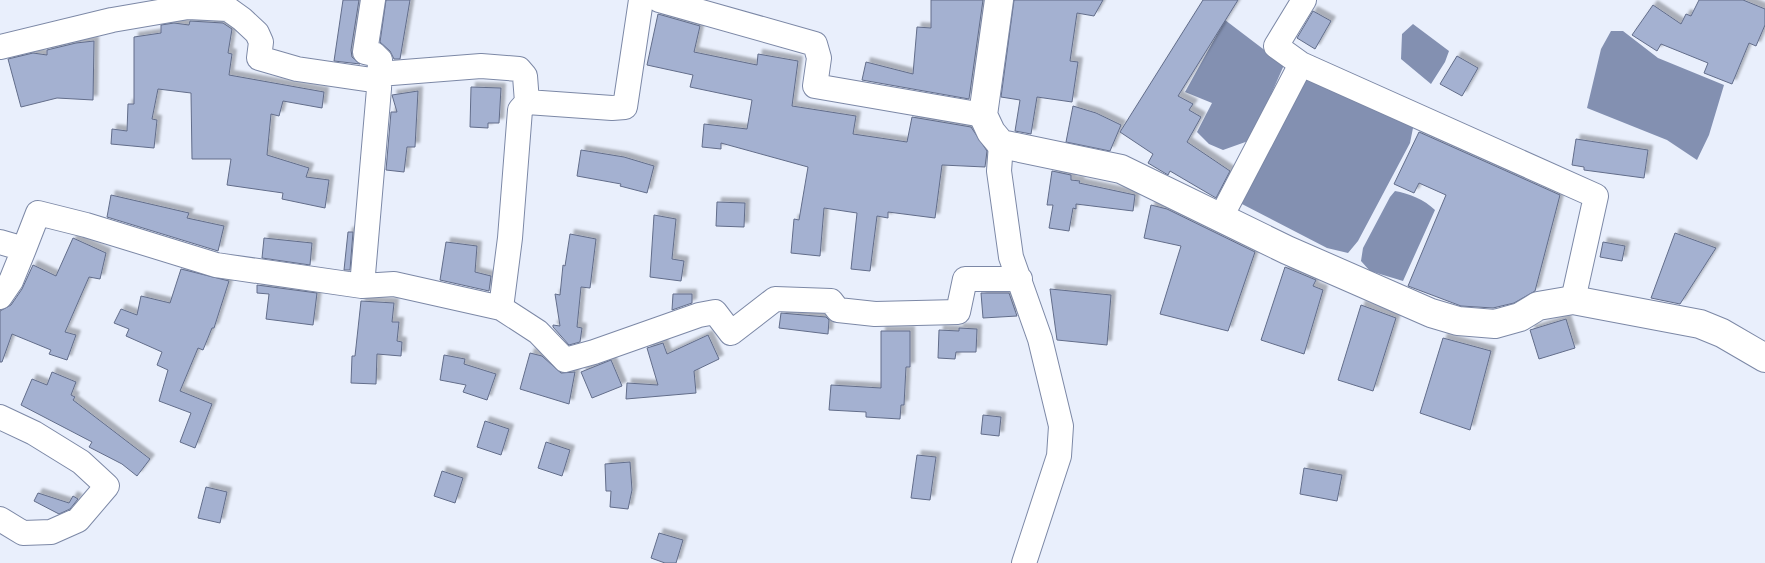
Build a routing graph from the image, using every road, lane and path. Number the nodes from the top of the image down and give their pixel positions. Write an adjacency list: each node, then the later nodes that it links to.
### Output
1 (373, 0): 8 (street)
2 (641, 0): 9 (street)
3 (659, 0): 10 (street)
4 (999, 0): 10 (street)
5 (1304, 0): 7 (street)
6 (0, 47): 8 (street)
7 (1301, 64): 12 (street); 18 (street)
8 (379, 78): 9 (street); 16 (street)
9 (527, 102): 19 (street)
10 (983, 115): 11 (street)
11 (1001, 144): 12 (street); 15 (street)
12 (1221, 217): 18 (street)
13 (0, 242): 14 (street)
14 (24, 249): 16 (street); 17 (street)
15 (1020, 279): 19 (street); 23 (street)
16 (362, 286): 19 (street)
17 (0, 297)
18 (1573, 300): 20 (street)
19 (501, 308)
20 (1765, 358)
21 (0, 416): 22 (street)
22 (0, 519)
23 (1024, 563)

